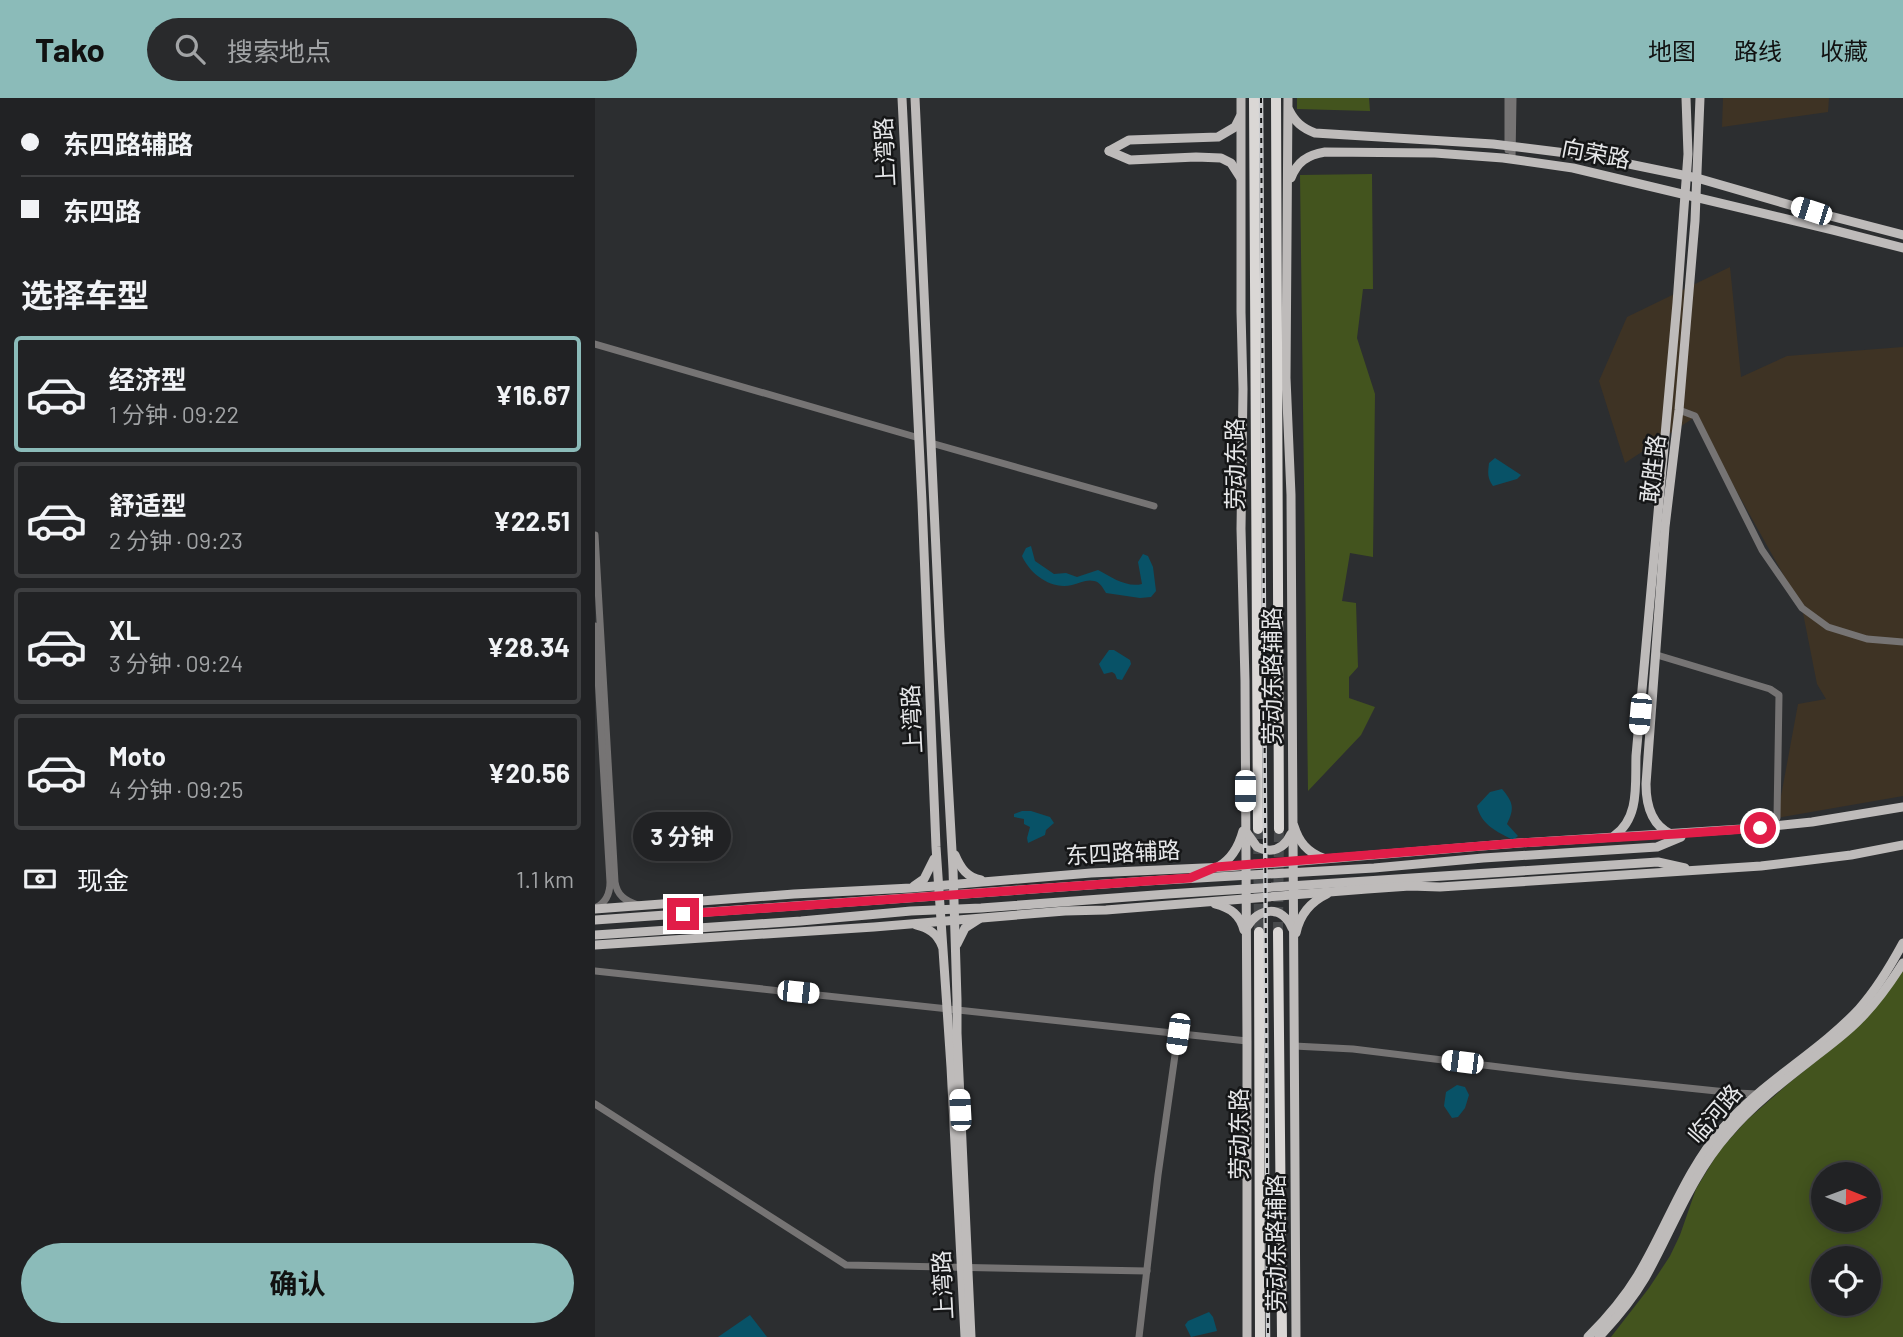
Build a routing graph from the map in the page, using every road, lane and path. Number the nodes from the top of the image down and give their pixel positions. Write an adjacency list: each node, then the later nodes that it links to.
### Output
1 (902, 98): 23 (main road, 上湾路)
2 (915, 98): 24 (main road, 上湾路)
3 (1241, 98): 10 (main road, 劳动东路辅路)
4 (1254, 98): 34 (highway, 劳动东路)
5 (1276, 98): 35 (highway, 劳动东路)
6 (1511, 98): 11 (street)
7 (1686, 98): 13 (main road, 敢胜路)
8 (1700, 98): 15 (main road, 敢胜路)
9 (1288, 103): 11 (main road, 向荣路); 16 (main road, 劳动东路辅路)
10 (1241, 116): 14 (main road, 劳动东路辅路); 14 (main road)
11 (1510, 146): 12 (street); 13 (main road, 向荣路)
12 (1510, 159): 16 (main road, 向荣路); 17 (main road, 向荣路)
13 (1686, 176): 15 (main road, 向荣路); 17 (main road, 敢胜路)
14 (1240, 178): 33 (main road, 劳动东路辅路)
15 (1697, 178): 18 (main road, 敢胜路); 19 (main road, 向荣路)
16 (1289, 183): 31 (main road, 劳动东路辅路)
17 (1684, 194): 18 (main road, 向荣路); 39 (main road, 敢胜路)
18 (1696, 197): 20 (main road, 向荣路); 22 (main road, 敢胜路)
19 (1903, 235)
20 (1903, 248)
21 (595, 344): 23 (street)
22 (1679, 410): 28 (street); 29 (main road, 敢胜路)
23 (919, 438): 41 (main road, 上湾路)
24 (931, 443): 25 (street); 40 (main road, 上湾路)
25 (1154, 506)
26 (595, 535): 71 (street)
27 (595, 626): 73 (street)
28 (1903, 642)
29 (1657, 655): 32 (street); 38 (main road, 敢胜路)
30 (1901, 808): 37 (main road, 东四路辅路)
31 (1292, 816): 36 (main road, 劳动东路辅路); 44 (main road)
32 (1777, 818)
33 (1246, 824): 36 (main road); 47 (main road); 48 (main road, 劳动东路辅路)
34 (1258, 829)
35 (1279, 829)
36 (1292, 831): 45 (main road, 劳动东路辅路)
37 (1689, 833): 38 (main road, 东四路辅路); 46 (main road)
38 (1673, 834): 39 (main road, 东四路辅路)
39 (1612, 837): 43 (main road, 东四路辅路)
40 (952, 846): 56 (main road); 57 (main road, 上湾路)
41 (936, 847): 59 (main road); 62 (main road, 上湾路)
42 (1902, 847): 49 (main road)
43 (1379, 855): 44 (main road, 东四路辅路); 46 (main road)
44 (1329, 859): 45 (main road, 东四路辅路)
45 (1292, 861): 48 (main road, 东四路辅路); 52 (main road, 劳动东路辅路)
46 (1422, 863): 51 (main road)
47 (1216, 867): 48 (main road, 东四路辅路); 50 (main road, 东四路辅路); 53 (main road)
48 (1246, 870): 52 (main road); 53 (main road); 61 (main road, 劳动东路辅路)
49 (1693, 870): 55 (main road); 58 (main road)
50 (1130, 871): 54 (main road); 56 (main road, 东四路辅路)
51 (1324, 871): 52 (main road); 60 (main road)
52 (1293, 873): 63 (main road, 劳动东路辅路)
53 (1190, 878): 54 (main road)
54 (1173, 879): 65 (main road)
55 (1388, 880): 58 (main road); 60 (main road)
56 (990, 881): 57 (main road, 东四路辅路)
57 (954, 884): 62 (main road, 东四路辅路); 65 (main road, 上湾路)
58 (1429, 887): 60 (main road)
59 (911, 888): 62 (main road, 东四路辅路); 64 (main road, 东四路辅路); 66 (main road)
60 (1328, 888): 63 (main road); 92 (main road)
61 (1246, 889): 63 (main road); 67 (main road, 劳动东路辅路); 70 (main road)
62 (939, 891): 65 (main road); 66 (main road); 75 (main road, 上湾路)
63 (1293, 891): 67 (main road); 87 (main road, 劳动东路辅路)
64 (812, 894): 68 (main road); 71 (main road, 东四路辅路)
65 (954, 895): 74 (main road, 上湾路)
66 (887, 899): 68 (main road)
67 (1246, 900): 69 (main road); 83 (main road, 劳动东路辅路)
68 (849, 902): 78 (main road)
69 (1207, 903): 76 (main road); 89 (main road)
70 (1040, 904): 72 (main road); 76 (main road)
71 (642, 905): 73 (main road, 东四路辅路)
72 (1009, 906): 74 (main road); 77 (main road)
73 (595, 908)
74 (954, 909): 75 (main road); 80 (main road, 上湾路)
75 (941, 910): 79 (main road); 81 (main road, 上湾路)
76 (1089, 911): 77 (main road)
77 (981, 917): 80 (main road); 94 (main road)
78 (595, 920)
79 (811, 920): 84 (main road); 88 (main road)
80 (954, 920): 81 (main road); 94 (main road, 上湾路)
81 (942, 921): 82 (main road); 93 (main road, 上湾路)
82 (907, 924): 84 (main road); 93 (main road)
83 (1246, 928): 87 (main road); 89 (main road, 劳动东路辅路)
84 (848, 929): 91 (main road)
85 (1259, 932): 110 (highway, 劳动东路)
86 (1279, 932): 111 (highway, 劳动东路)
87 (1293, 933): 92 (main road, 劳动东路辅路)
88 (595, 935)
89 (1246, 939): 100 (main road, 劳动东路辅路)
90 (1903, 943): 102 (main road, 临河路)
91 (595, 945)
92 (1293, 948): 101 (main road, 劳动东路辅路)
93 (944, 950): 97 (main road, 上湾路)
94 (955, 956): 98 (main road, 上湾路)
95 (1903, 963): 114 (main road, 临河路)
96 (595, 971): 97 (street)
97 (947, 1008): 98 (street); 104 (main road, 上湾路)
98 (957, 1009): 99 (street); 104 (main road, 上湾路)
99 (1178, 1034): 100 (street); 105 (street)
100 (1247, 1041): 109 (main road, 劳动东路辅路)
101 (1294, 1046): 102 (street); 112 (main road, 劳动东路辅路)
102 (1758, 1094): 113 (main road, 临河路)
103 (595, 1104): 104 (street)
104 (965, 1268): 105 (street); 106 (main road, 上湾路); 107 (main road, 上湾路)
105 (1147, 1271): 108 (street)
106 (965, 1337)
107 (971, 1337)
108 (1139, 1337)
109 (1247, 1337)
110 (1260, 1337)
111 (1282, 1337)
112 (1296, 1337)
113 (1588, 1337)
114 (1599, 1337)

